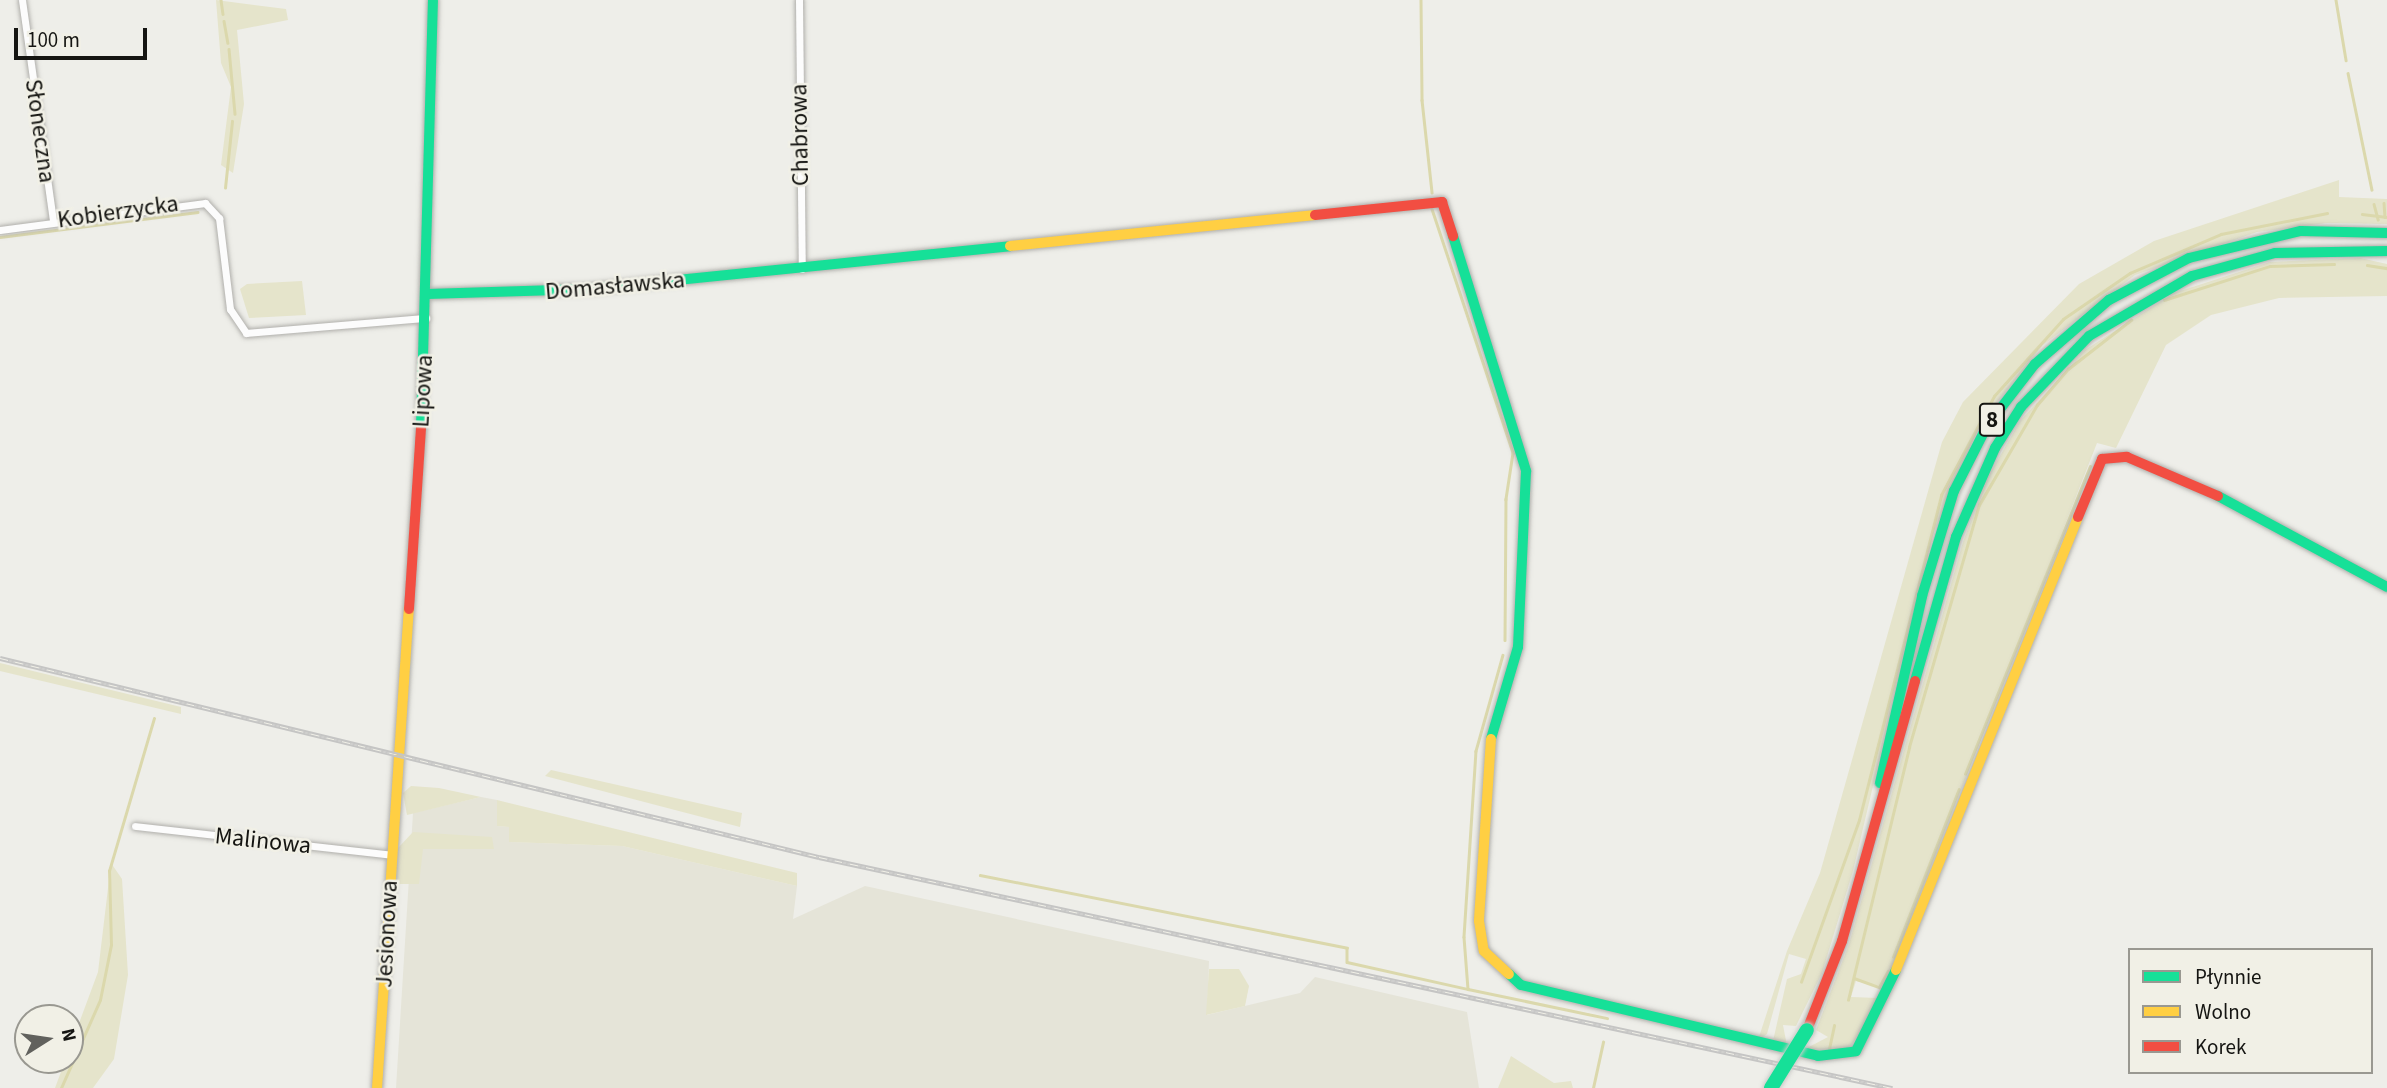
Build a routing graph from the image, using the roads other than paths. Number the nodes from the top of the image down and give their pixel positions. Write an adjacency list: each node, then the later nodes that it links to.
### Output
1 (22, 0): 4 (street, Słoneczna)
2 (433, 0): 9 (main road, Lipowa)
3 (800, 0): 8 (street, Chabrowa)
4 (53, 221): 5 (street, Kobierzycka); 10 (street, Kobierzycka)
5 (0, 230)
6 (2387, 233): 15 (main road, 8)
7 (2387, 251): 15 (main road, 8)
8 (802, 269): 9 (main road, Domasławska); 11 (main road, Domasławska)
9 (427, 293): 10 (main road, Lipowa)
10 (426, 318): 12 (main road, Lipowa)
11 (2387, 587)
12 (397, 780): 14 (main road, Jesionowa)
13 (135, 826): 14 (street, Malinowa)
14 (392, 855): 16 (main road, Jesionowa)
15 (1865, 860): 17 (main road, 8, bridge)
16 (377, 1088)
17 (1771, 1088)

